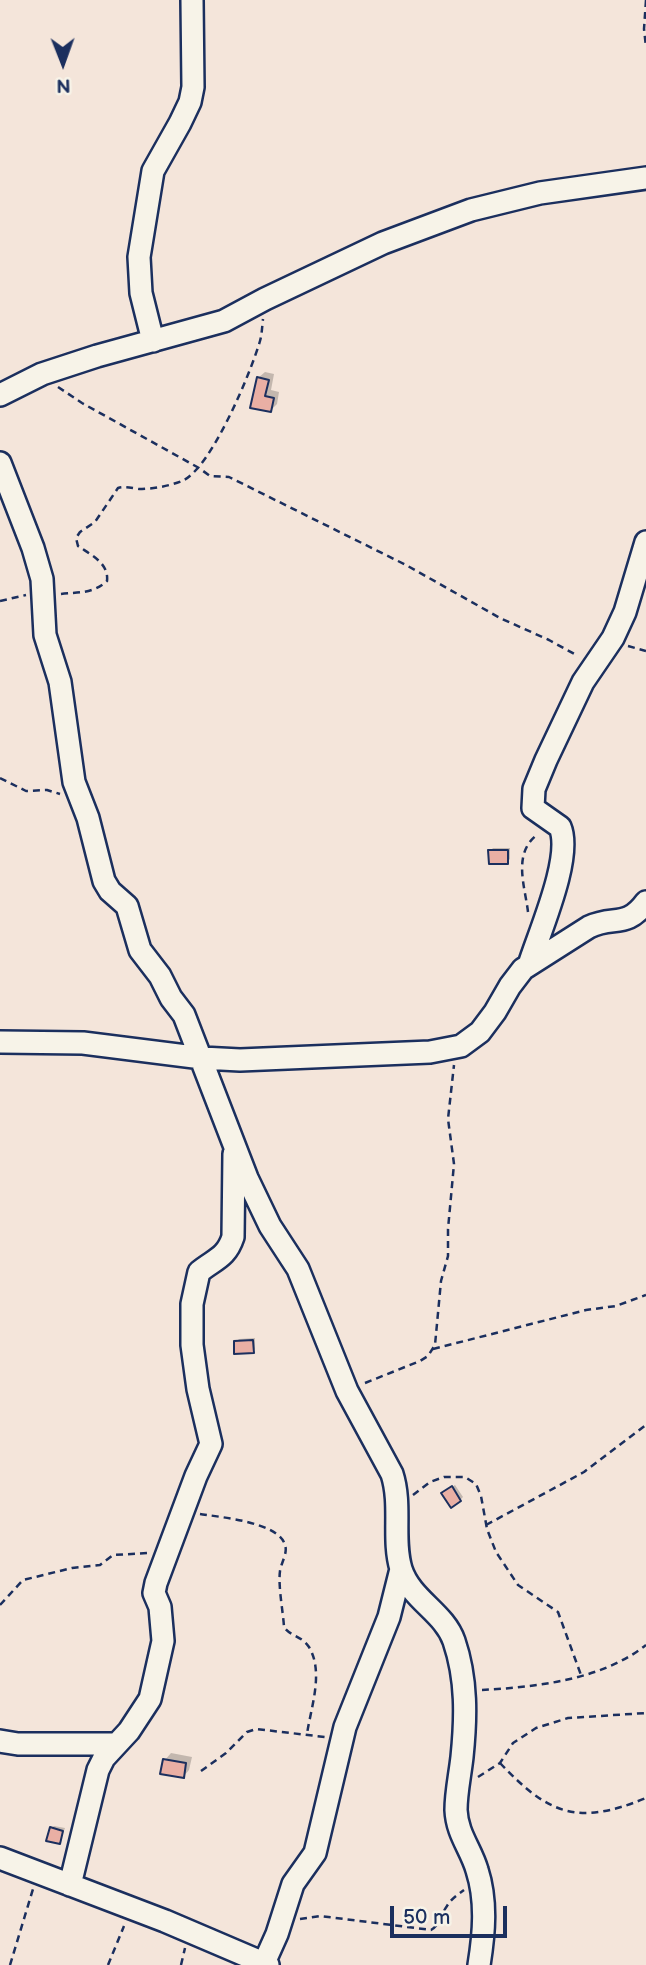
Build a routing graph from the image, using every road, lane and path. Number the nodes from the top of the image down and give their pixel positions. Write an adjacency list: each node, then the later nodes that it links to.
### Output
1 (191, 0): 6 (street)
2 (646, 0): 3 (path)
3 (646, 47)
4 (646, 178): 5 (street)
5 (265, 299): 6 (street); 10 (path)
6 (153, 341): 7 (street)
7 (42, 374): 8 (street); 10 (path)
8 (0, 395)
9 (0, 463): 12 (street)
10 (199, 468): 12 (path); 14 (path)
11 (646, 542): 14 (street)
12 (43, 595): 13 (path); 16 (street)
13 (0, 601)
14 (593, 664): 17 (street)
15 (0, 778): 16 (path)
16 (80, 798): 23 (street)
17 (556, 823): 19 (path); 20 (street)
18 (646, 902): 20 (street)
19 (528, 913)
20 (529, 965): 22 (street)
21 (0, 1042): 23 (street)
22 (461, 1046): 23 (street); 26 (path)
23 (202, 1058): 24 (street)
24 (235, 1147): 27 (street); 30 (street)
25 (646, 1295): 26 (path)
26 (433, 1349): 27 (path)
27 (347, 1391): 29 (street)
28 (646, 1425): 31 (path)
29 (397, 1508): 31 (path); 33 (street)
30 (183, 1511): 32 (street); 39 (path)
31 (486, 1525): 36 (path)
32 (173, 1541): 34 (path); 41 (street)
33 (401, 1569): 37 (street); 42 (street)
34 (0, 1605)
35 (646, 1645): 36 (path)
36 (581, 1675): 37 (path)
37 (465, 1692): 45 (street)
38 (646, 1713): 43 (path)
39 (307, 1734): 42 (path); 44 (path)
40 (0, 1741): 41 (street)
41 (115, 1744): 50 (street)
42 (340, 1744): 52 (street)
43 (500, 1763): 45 (path); 46 (path)
44 (201, 1771)
45 (458, 1786): 49 (street)
46 (646, 1798)
47 (3, 1861): 48 (street)
48 (38, 1872): 50 (street); 54 (path)
49 (481, 1884): 52 (path); 56 (street)
50 (69, 1885): 51 (street)
51 (132, 1909): 53 (street); 55 (path)
52 (277, 1934): 53 (street)
53 (266, 1964)
54 (10, 1965)
55 (108, 1965)
56 (479, 1965)

